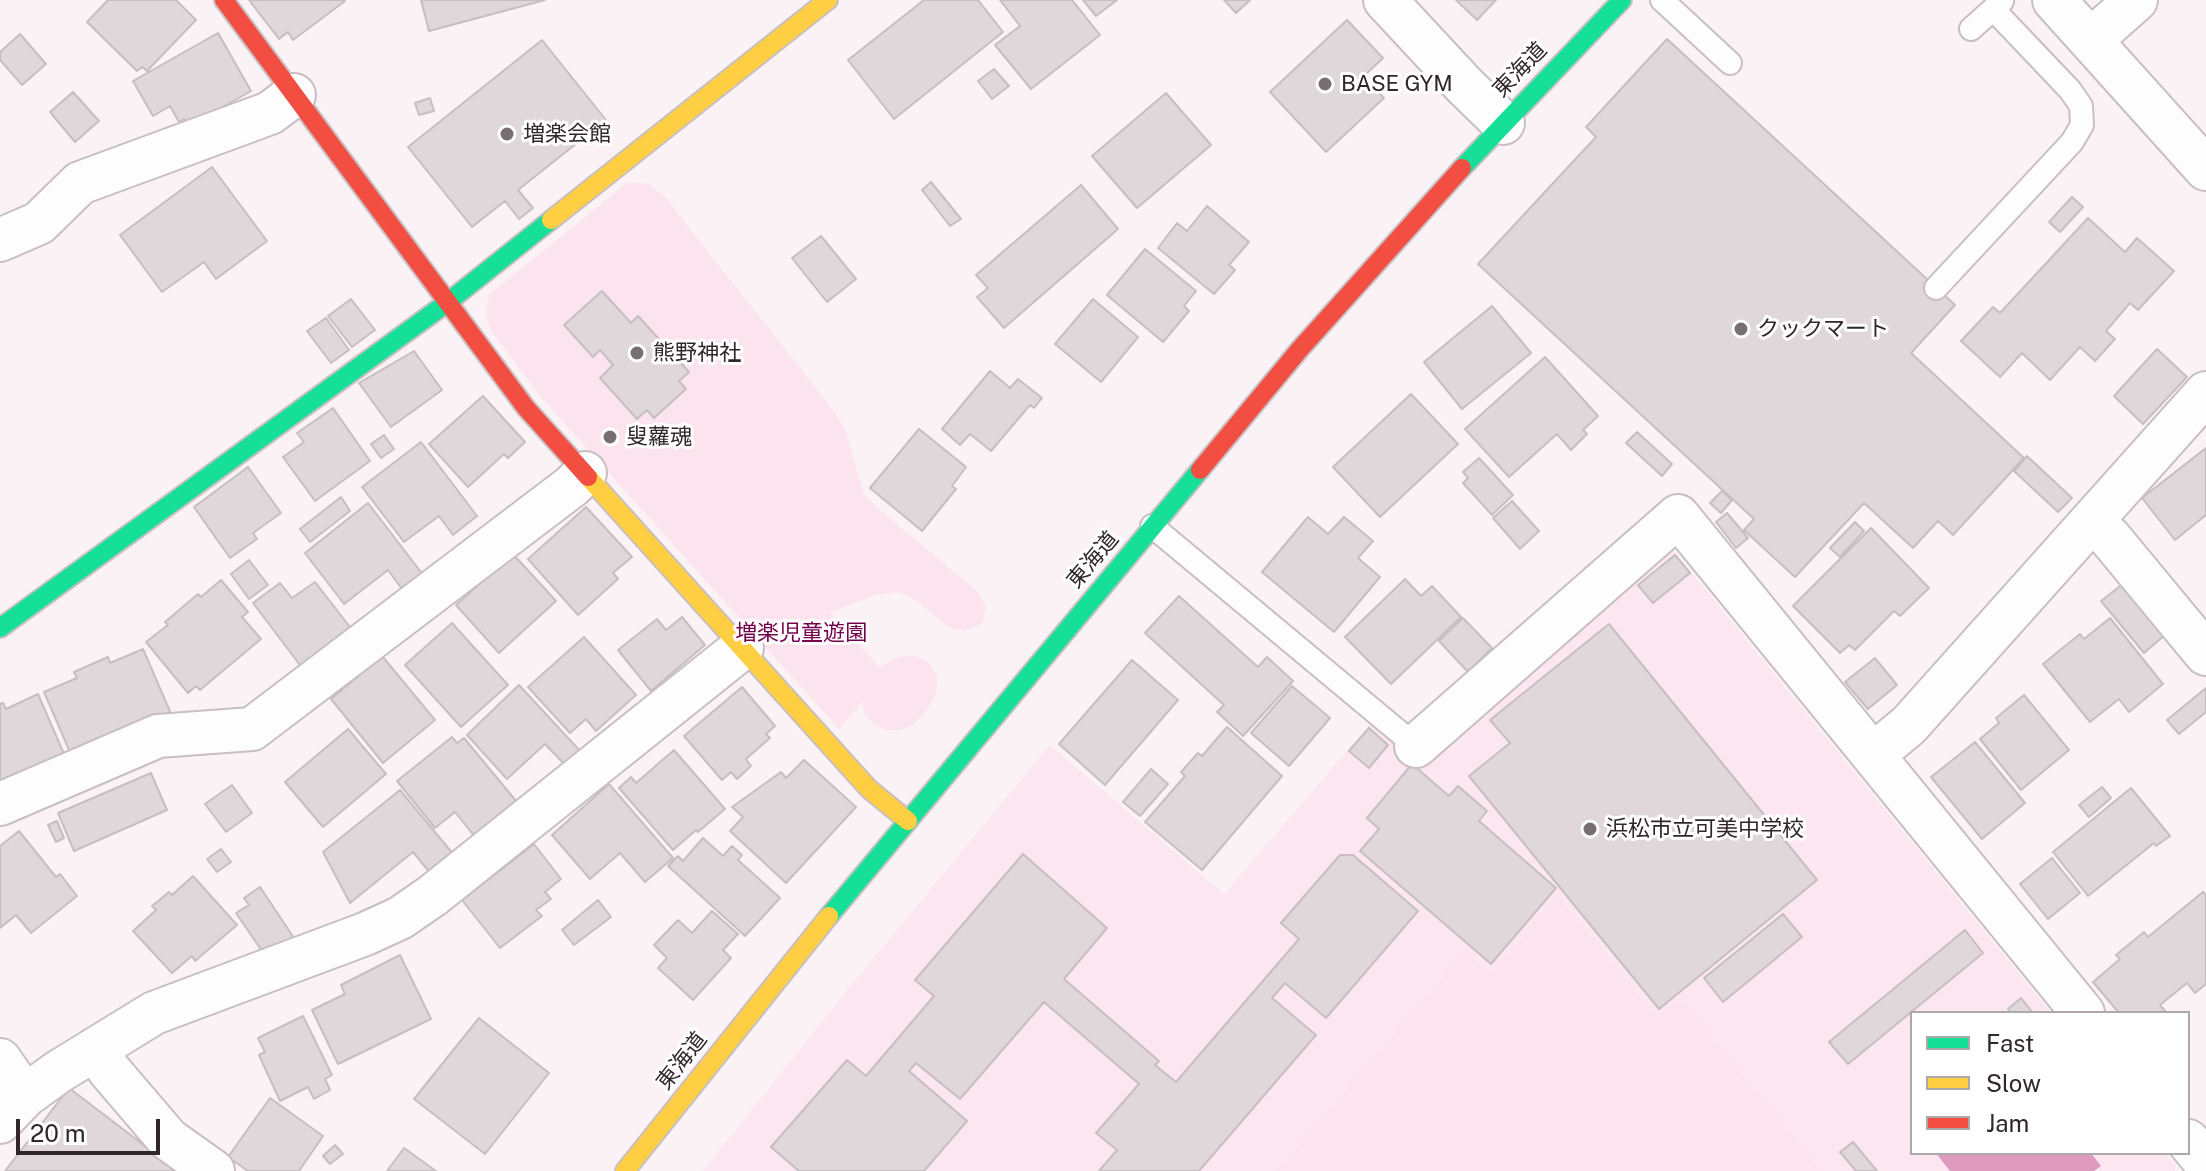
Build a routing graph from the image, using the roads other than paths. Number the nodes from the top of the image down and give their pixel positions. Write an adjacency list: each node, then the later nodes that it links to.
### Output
1 (224, 0): 12 (main road)
2 (828, 0): 17 (main road)
3 (1385, 0): 13 (street)
4 (1622, 0): 13 (main road, 東海道)
5 (1662, 0): 11 (lane)
6 (2054, 0): 10 (street)
7 (2136, 0): 10 (street)
8 (1998, 5): 9 (lane); 16 (lane)
9 (1971, 29)
10 (2092, 39): 14 (street)
11 (1730, 63)
12 (294, 95): 15 (street); 17 (main road)
13 (1503, 123): 21 (main road, 東海道)
14 (2206, 169)
15 (0, 240)
16 (1936, 288)
17 (448, 302): 19 (main road); 22 (main road)
18 (2206, 393): 20 (street)
19 (585, 473): 23 (main road); 27 (street)
20 (2092, 521): 24 (street); 26 (street)
21 (1152, 526): 25 (lane); 28 (main road, 東海道)
22 (0, 628)
23 (742, 648): 28 (main road); 30 (street)
24 (2206, 654)
25 (1416, 746): 26 (street)
26 (1873, 755): 29 (street)
27 (0, 804)
28 (908, 821): 36 (main road, 東海道)
29 (2081, 1011)
30 (95, 1049): 32 (street); 35 (street)
31 (0, 1060): 32 (street)
32 (12, 1109)
33 (2190, 1143): 34 (street)
34 (2206, 1163)
35 (213, 1171)
36 (625, 1171)

